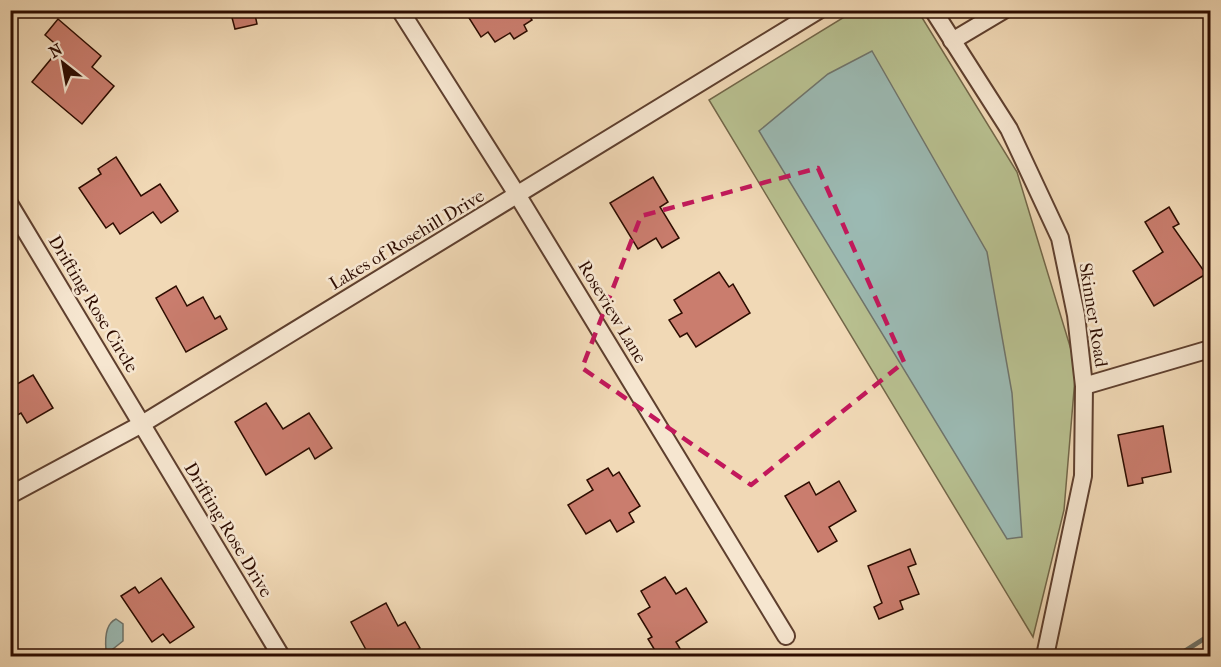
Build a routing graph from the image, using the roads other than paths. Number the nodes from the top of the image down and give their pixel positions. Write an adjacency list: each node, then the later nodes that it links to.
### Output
1 (400, 10): 6 (street, Roseview Lane)
2 (819, 10): 6 (street, Lakes of Rosehill Drive)
3 (933, 10): 5 (street, Skinner Road)
4 (1004, 10): 5 (street)
5 (952, 41): 9 (street, Skinner Road)
6 (518, 196): 10 (street, Lakes of Rosehill Drive); 12 (street, Roseview Lane)
7 (10, 205): 10 (street, Drifting Rose Circle)
8 (1210, 349): 9 (street)
9 (1084, 386): 14 (street, Skinner Road)
10 (142, 424): 11 (street, Lakes of Rosehill Drive); 13 (street, Drifting Rose Drive)
11 (10, 495)
12 (786, 636)
13 (281, 657)
14 (1045, 657)

